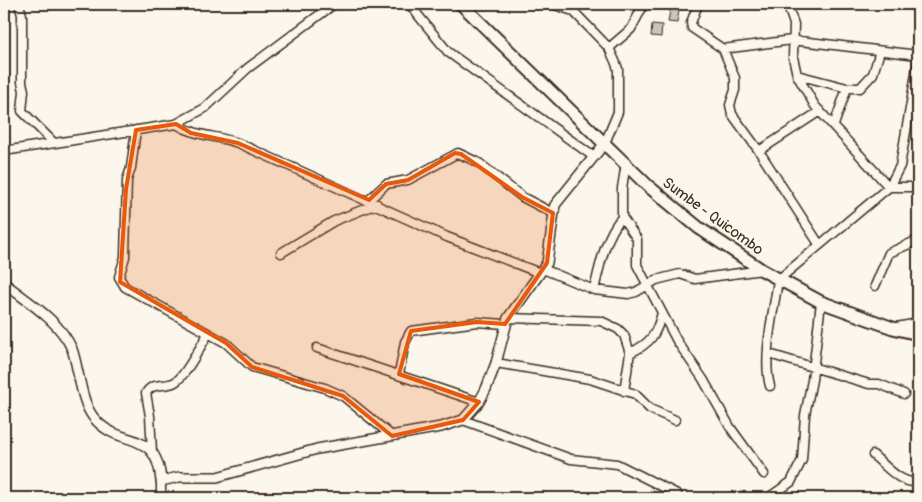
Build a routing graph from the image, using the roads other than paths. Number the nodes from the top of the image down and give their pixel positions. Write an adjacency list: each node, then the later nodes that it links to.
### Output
1 (19, 4): 21 (street)
2 (334, 4): 18 (street)
3 (409, 4): 25 (street)
4 (461, 4): 22 (main road, Sumbe - Quicombo)
5 (552, 4): 10 (street)
6 (644, 4): 10 (street)
7 (698, 4): 11 (street)
8 (788, 4): 9 (street)
9 (792, 40): 11 (street); 12 (street); 15 (street)
10 (609, 48): 22 (street)
11 (723, 49): 24 (street)
12 (880, 51): 13 (street); 16 (street)
13 (918, 55)
14 (918, 62): 27 (street)
15 (797, 75): 16 (street); 17 (street)
16 (847, 88): 19 (street)
17 (820, 110): 19 (street); 24 (street)
18 (176, 124): 20 (street); 29 (street)
19 (834, 126): 27 (street)
20 (136, 130): 21 (street); 47 (street)
21 (54, 143): 23 (street)
22 (605, 143): 25 (street); 26 (main road, Sumbe - Quicombo)
23 (4, 151)
24 (759, 151): 33 (street)
25 (594, 157): 30 (street)
26 (626, 163): 31 (street); 35 (main road, Sumbe - Quicombo)
27 (889, 187): 28 (street); 33 (street)
28 (918, 187)
29 (373, 202): 30 (street); 34 (street); 36 (street)
30 (553, 213): 36 (street)
31 (622, 217): 39 (street); 41 (street)
32 (918, 240): 40 (street)
33 (819, 244): 37 (street)
34 (281, 253)
35 (762, 270): 37 (main road, Sumbe - Quicombo); 39 (street)
36 (542, 271): 41 (street); 44 (street)
37 (778, 280): 42 (main road, Sumbe - Quicombo); 51 (street)
38 (4, 283): 62 (street)
39 (648, 284): 41 (street); 43 (street)
40 (875, 286)
41 (594, 290)
42 (821, 302): 46 (main road, Sumbe - Quicombo); 53 (street)
43 (662, 313): 50 (street); 64 (street)
44 (506, 321): 50 (street); 52 (street); 54 (street)
45 (918, 323): 46 (street)
46 (893, 328): 48 (main road, Sumbe - Quicombo)
47 (208, 334): 61 (street); 62 (street)
48 (918, 334)
49 (317, 348): 54 (street)
50 (630, 352): 56 (street)
51 (769, 354): 53 (street); 55 (street)
52 (496, 363): 56 (street); 58 (street)
53 (813, 367): 57 (street); 69 (street)
54 (399, 374): 58 (street)
55 (770, 386)
56 (624, 390): 60 (street)
57 (904, 394)
58 (479, 402): 59 (street)
59 (463, 420): 61 (street); 67 (street)
60 (676, 420)
61 (392, 436): 65 (street)
62 (152, 452): 65 (street)
63 (873, 454): 66 (street)
64 (764, 474)
65 (161, 481): 68 (street)
66 (918, 482)
67 (677, 494)
68 (161, 498)
69 (768, 498)

